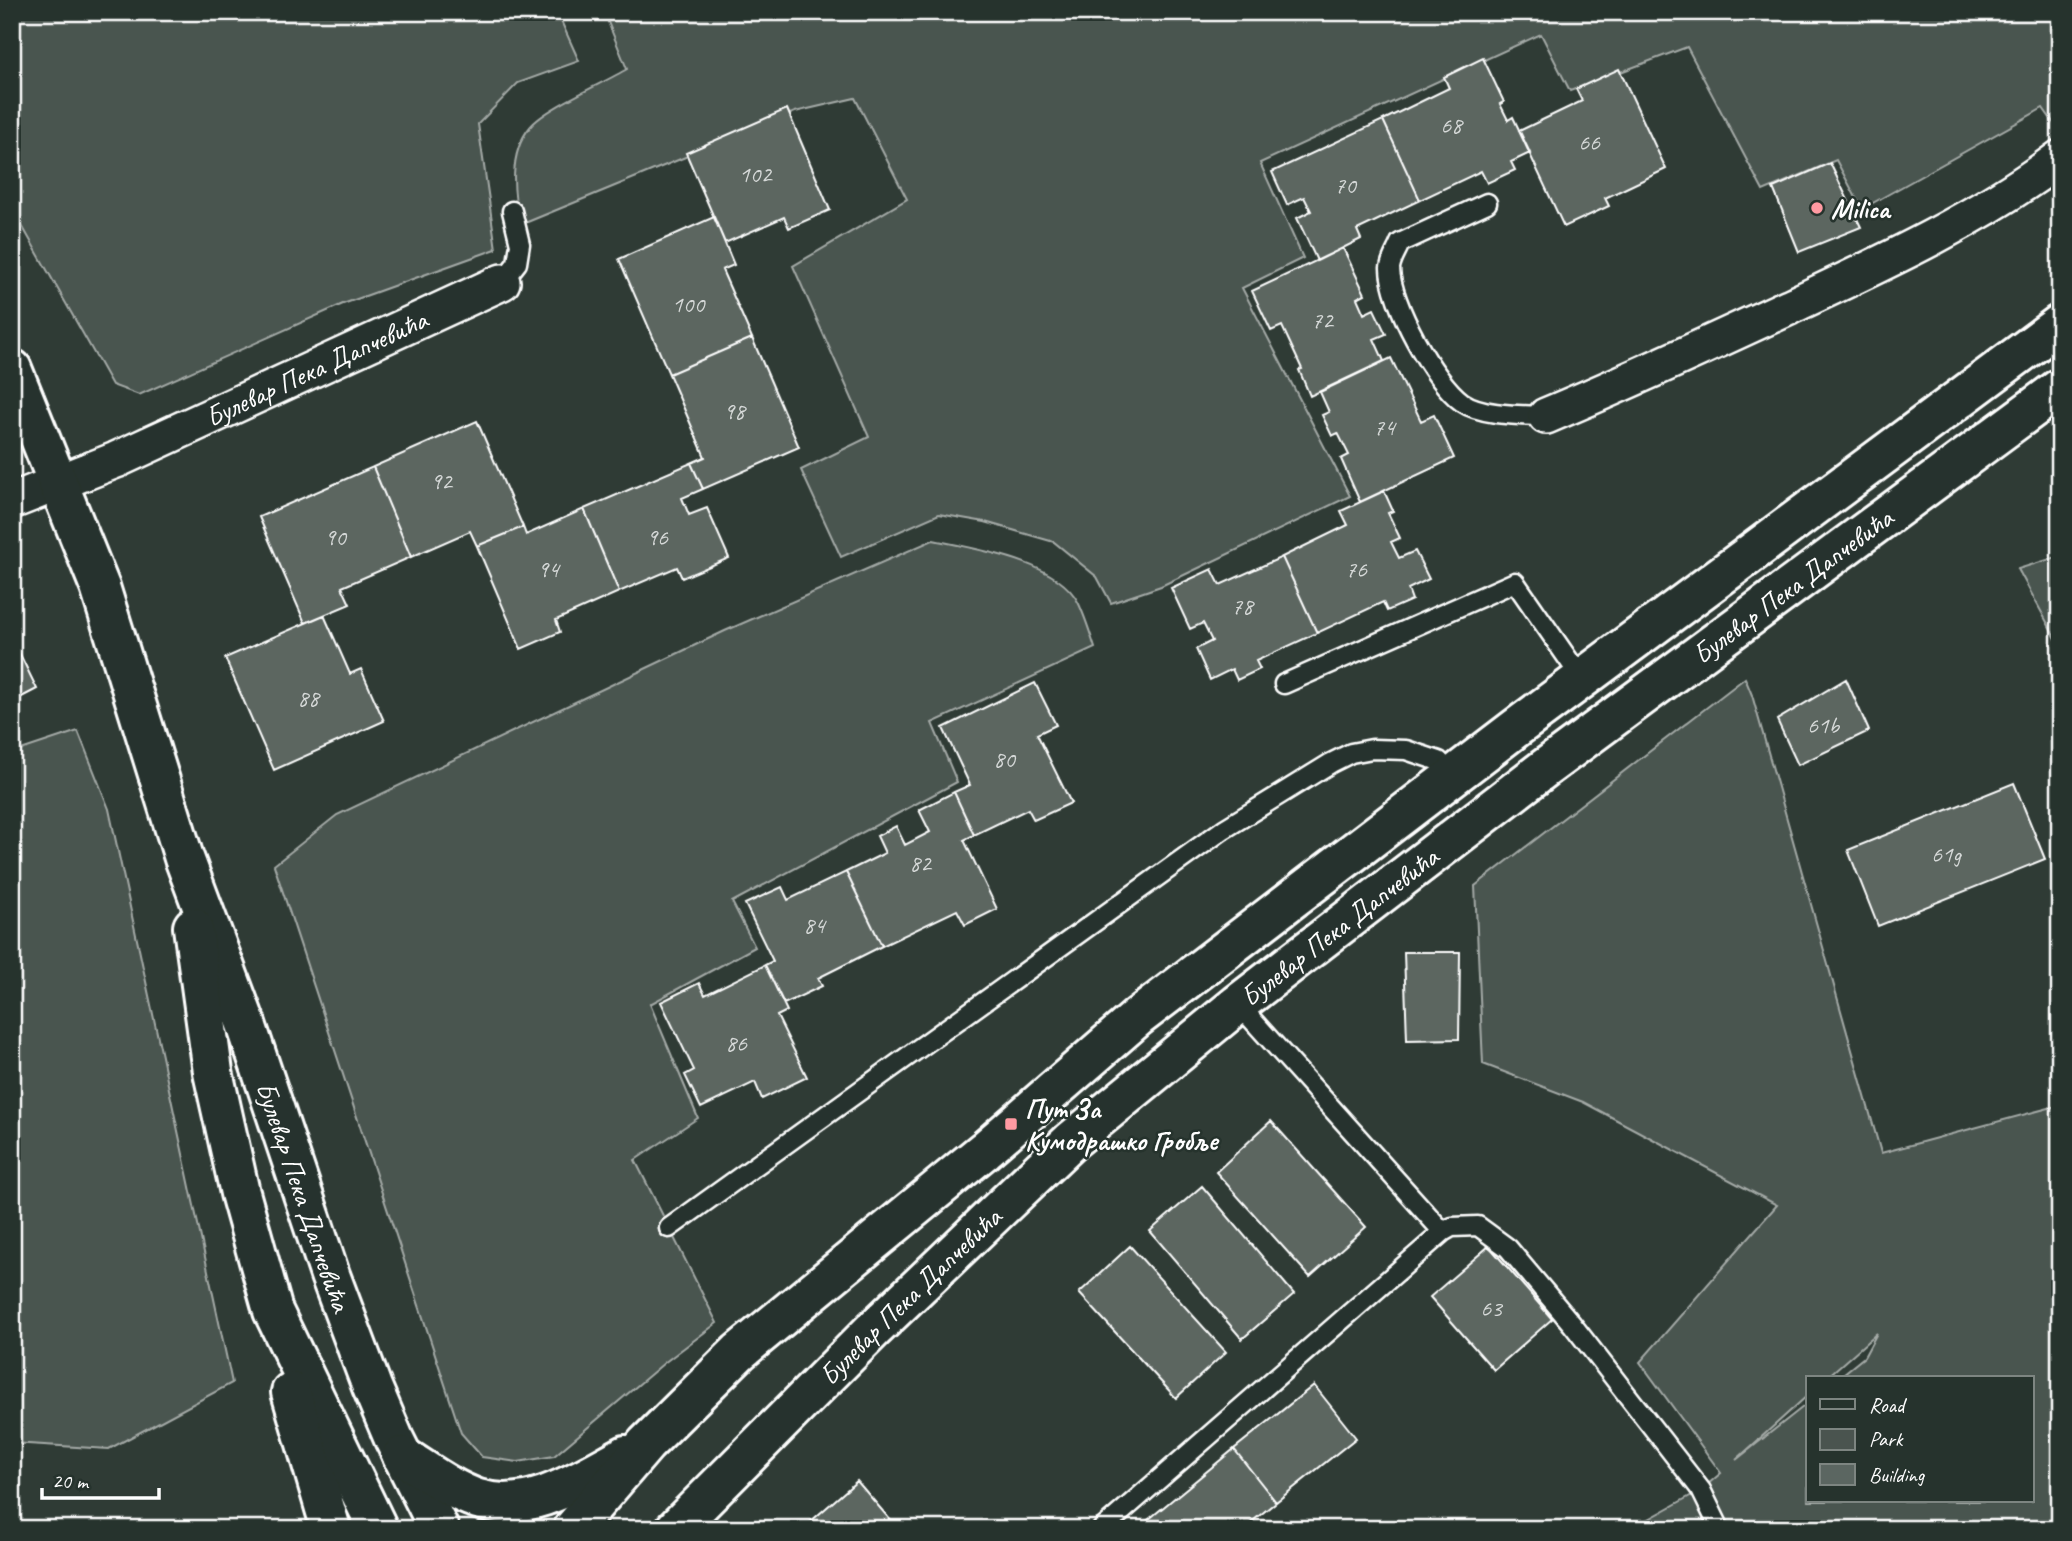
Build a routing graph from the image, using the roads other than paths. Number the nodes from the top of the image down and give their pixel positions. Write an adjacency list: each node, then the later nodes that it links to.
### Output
1 (2060, 158): 8 (street)
2 (1487, 203): 8 (lane)
3 (512, 211): 4 (lane, Булевар Пека Дапчевића)
4 (502, 282): 9 (street, Булевар Пека Дапчевића)
5 (2060, 324): 11 (street, Булевар Пека Дапчевића)
6 (12, 369): 9 (street, Булевар Пека Дапчевића)
7 (2060, 388): 15 (street, Булевар Пека Дапчевића)
8 (1546, 416)
9 (59, 484): 10 (street); 14 (street, Булевар Пека Дапчевића)
10 (12, 501)
11 (1582, 679): 12 (lane); 13 (street, Булевар Пека Дапчевића)
12 (1284, 684)
13 (1453, 777): 16 (lane); 19 (street, Булевар Пека Дапчевића)
14 (184, 858): 18 (street, Булевар Пека Дапчевића); 20 (street, Булевар Пека Дапчевића)
15 (1238, 1004): 17 (lane); 25 (street, Булевар Пека Дапчевића)
16 (669, 1228)
17 (1443, 1232): 26 (lane); 27 (lane)
18 (273, 1311): 21 (street); 22 (street, Булевар Пека Дапчевића)
19 (646, 1444): 20 (street); 24 (street, Булевар Пека Дапчевића)
20 (402, 1456): 23 (street, Булевар Пека Дапчевића)
21 (331, 1529)
22 (378, 1529)
23 (439, 1529)
24 (573, 1529)
25 (675, 1529)
26 (1102, 1529)
27 (1720, 1529)

